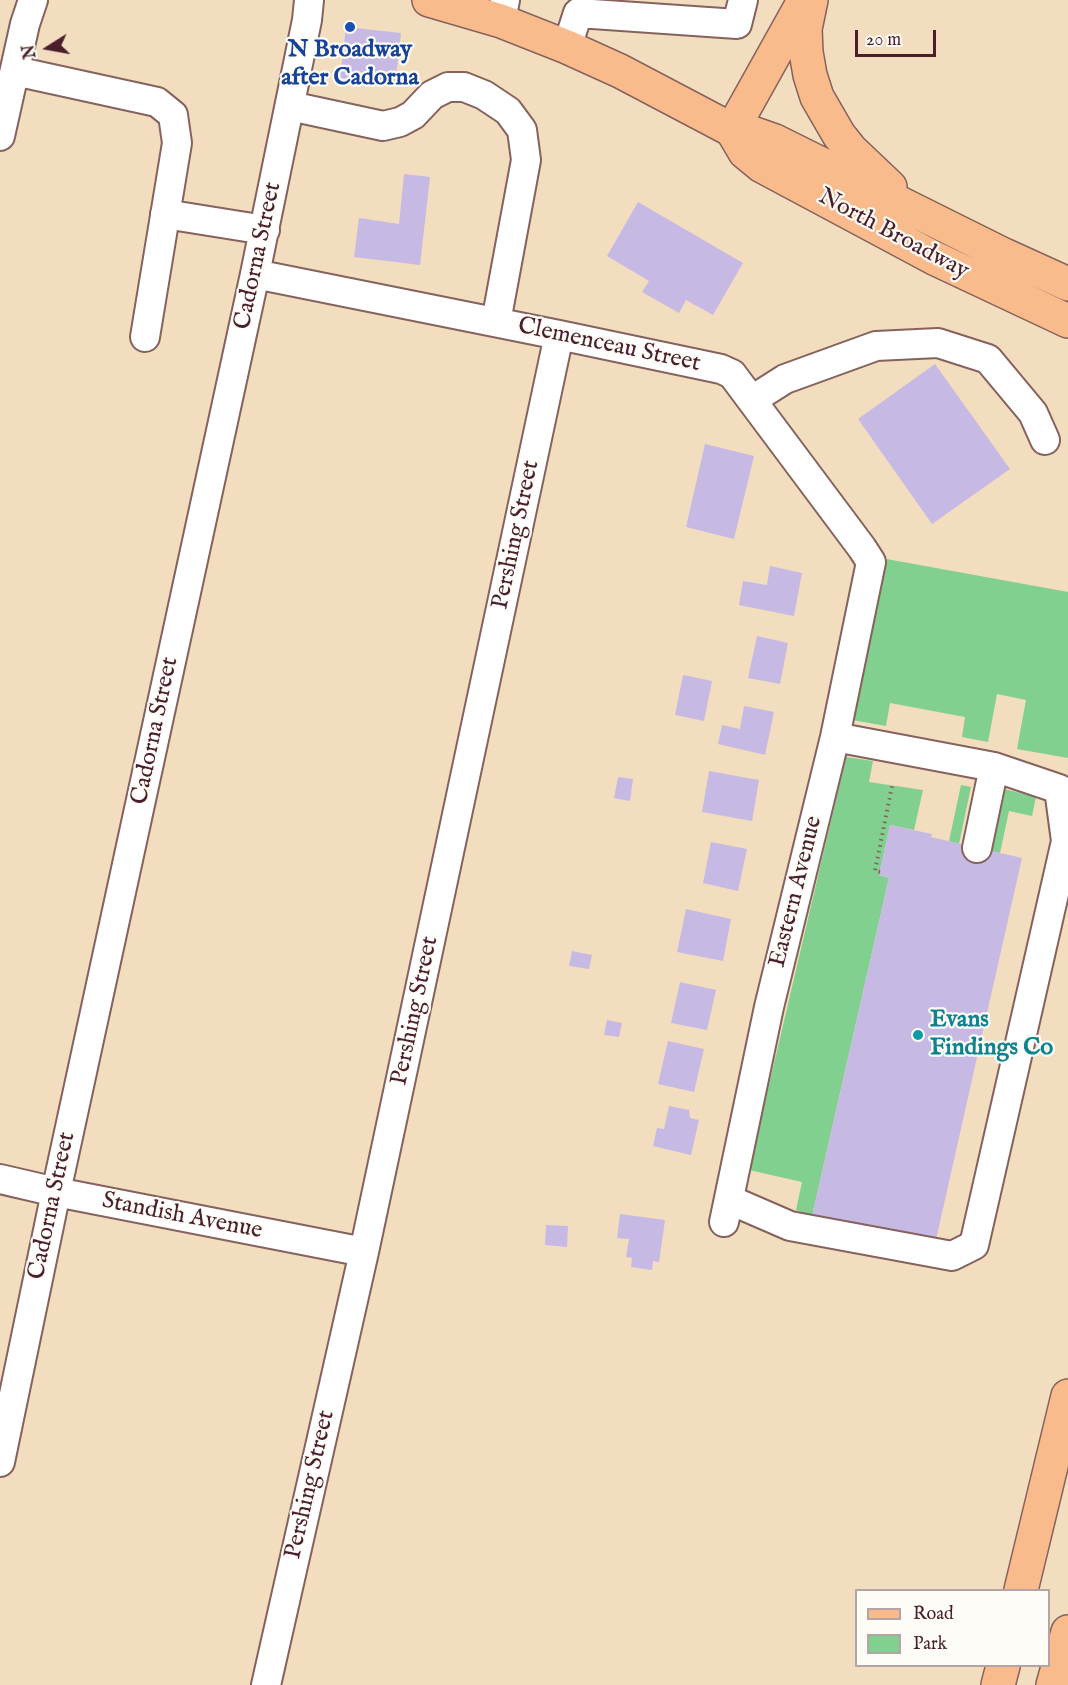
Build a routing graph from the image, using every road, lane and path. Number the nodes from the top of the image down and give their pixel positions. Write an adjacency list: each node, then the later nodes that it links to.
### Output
1 (33, 0): 10 (street)
2 (309, 0): 11 (street, Cadorna Street)
3 (429, 0): 8 (main road, North Broadway)
4 (743, 0): 7 (street)
5 (804, 0): 12 (main road)
6 (811, 0): 15 (main road)
7 (579, 7): 9 (street)
8 (503, 10): 9 (main road, North Broadway)
9 (567, 47): 12 (main road, North Broadway)
10 (15, 71): 13 (street); 14 (street)
11 (290, 106): 16 (street, Cadorna Street); 20 (street)
12 (732, 130): 15 (main road, North Broadway); 19 (main road, North Broadway)
13 (0, 136)
14 (165, 214): 16 (street); 22 (street)
15 (951, 228): 18 (main road, North Broadway)
16 (265, 230): 17 (street, Cadorna Street)
17 (255, 274): 20 (street, Clemenceau Street); 32 (street, Cadorna Street)
18 (1068, 284)
19 (1068, 321)
20 (496, 322): 21 (street, Clemenceau Street)
21 (559, 334): 23 (street, Clemenceau Street); 33 (street, Pershing Street)
22 (145, 337)
23 (752, 400): 24 (street); 25 (street, Clemenceau Street)
24 (1045, 440)
25 (871, 562): 26 (street, Eastern Avenue)
26 (835, 737): 27 (street); 27 (street, Eastern Avenue)
27 (994, 767): 29 (street)
28 (892, 786): 30 (path)
29 (977, 848)
30 (880, 872)
31 (0, 1179): 32 (street, Standish Avenue)
32 (56, 1192): 33 (street, Standish Avenue); 35 (street, Cadorna Street)
33 (364, 1252): 40 (street, Pershing Street)
34 (1068, 1396): 36 (main road)
35 (0, 1462)
36 (1021, 1589)
37 (1068, 1632): 39 (main road)
38 (1002, 1667): 41 (main road)
39 (1055, 1675)
40 (266, 1685)
41 (998, 1685)

